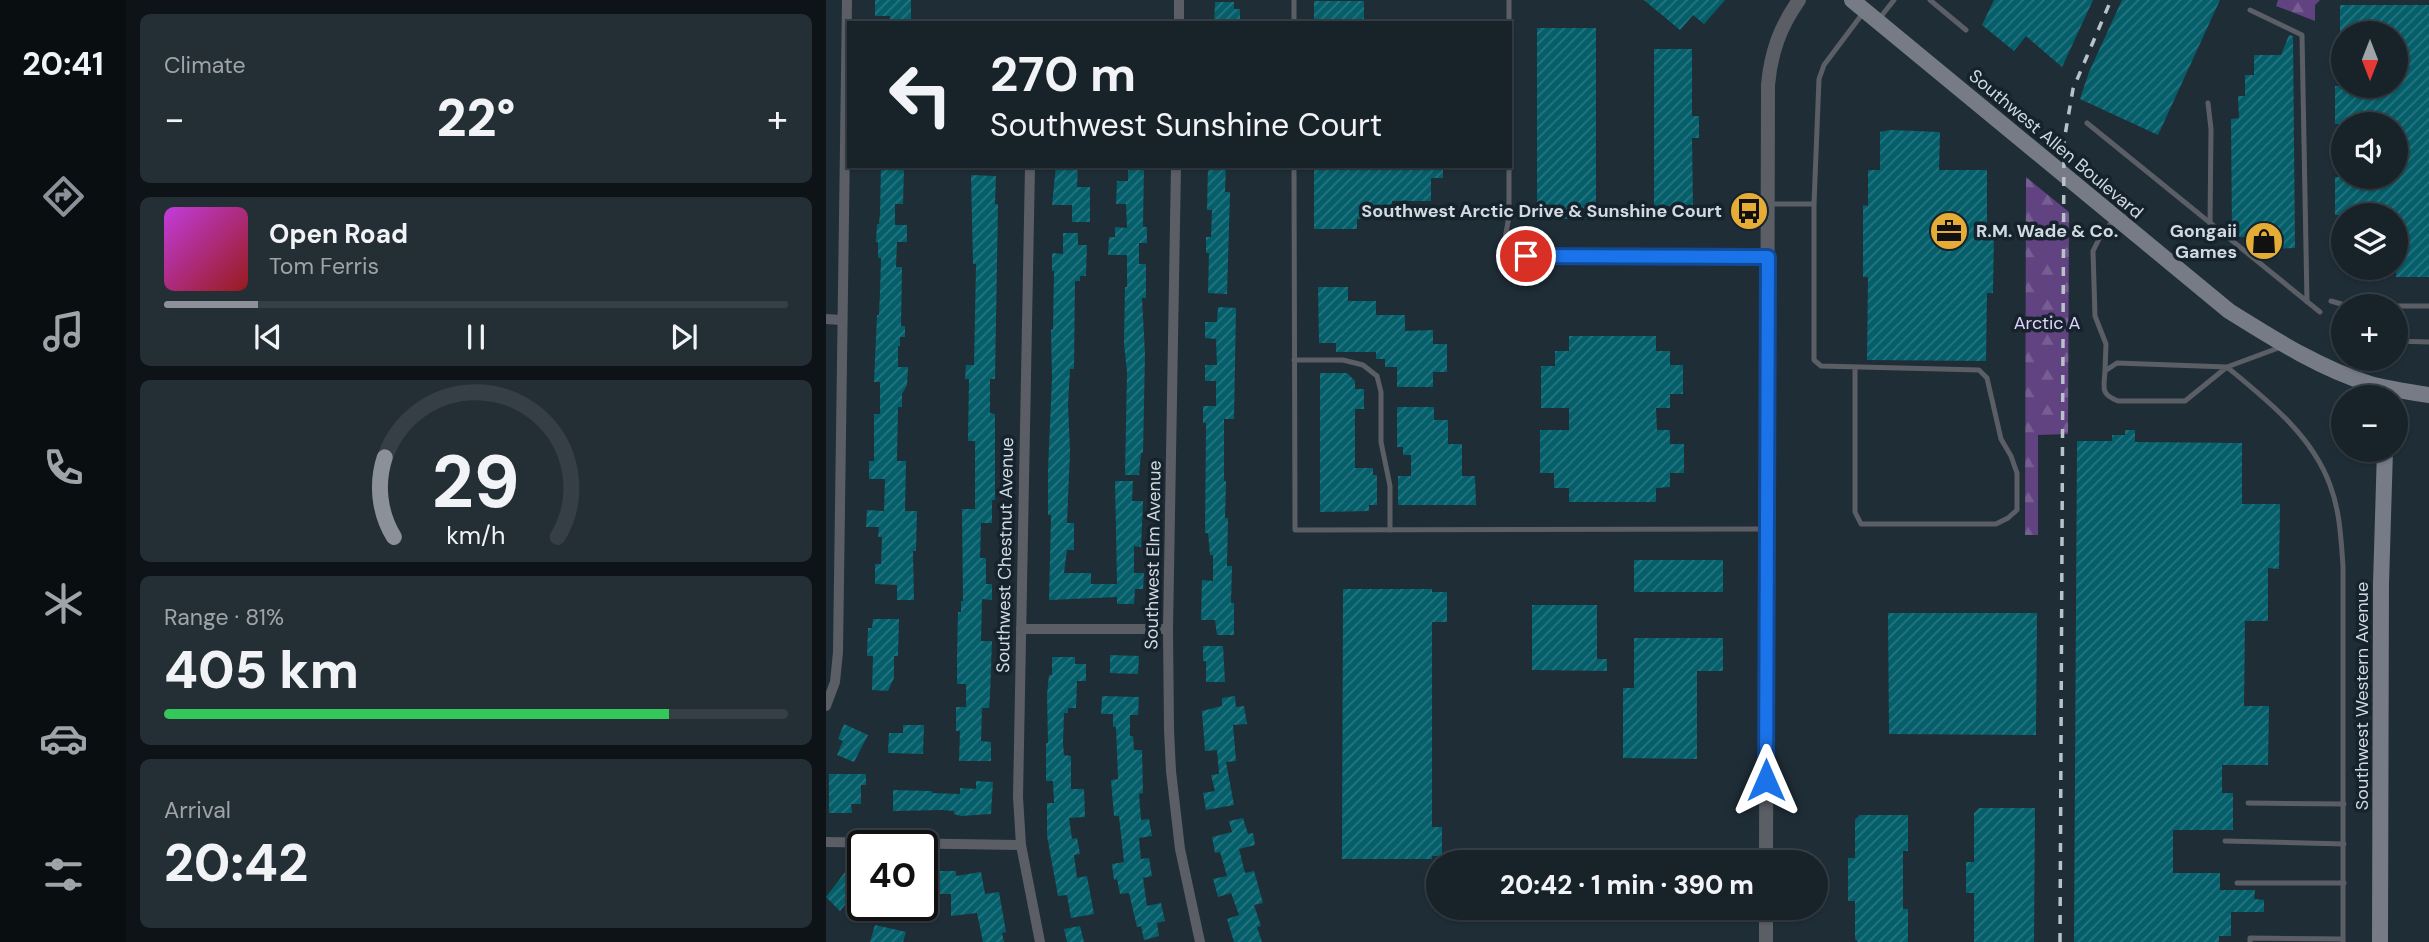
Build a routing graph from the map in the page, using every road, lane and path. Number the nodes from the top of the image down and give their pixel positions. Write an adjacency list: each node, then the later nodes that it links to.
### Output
1 (847, 0): 32 (street)
2 (1180, 0): 11 (street)
3 (1294, 0): 12 (lane)
4 (1509, 0): 13 (lane)
5 (1798, 0): 21 (street)
6 (1852, 0): 10 (main road, Southwest Allen Boulevard)
7 (1895, 0): 10 (lane)
8 (1930, 0): 14 (lane)
9 (2250, 10): 27 (lane)
10 (1872, 16): 22 (lane); 23 (main road, Southwest Allen Boulevard)
11 (1179, 21)
12 (1294, 21)
13 (1509, 21)
14 (1966, 30)
15 (2208, 103): 24 (lane)
16 (2087, 123): 24 (lane)
17 (1030, 168): 46 (street, Southwest Chestnut Avenue)
18 (1176, 168): 47 (street, Southwest Elm Avenue)
19 (1294, 168): 36 (lane)
20 (1509, 168): 25 (lane)
21 (1768, 204): 22 (lane); 26 (street)
22 (1814, 204): 37 (lane)
23 (2116, 218): 35 (main road, Southwest Allen Boulevard); 39 (lane)
24 (2210, 223): 27 (lane)
25 (1502, 256): 26 (street)
26 (1768, 257): 44 (street)
27 (2307, 302): 30 (lane)
28 (2408, 306): 29 (lane)
29 (2429, 306)
30 (2320, 312)
31 (826, 320): 32 (street)
32 (841, 320): 48 (street)
33 (2408, 341): 34 (lane)
34 (2429, 342)
35 (2285, 346): 38 (lane); 40 (main road, Southwest Allen Boulevard)
36 (1294, 360): 45 (lane); 45 (lane)
37 (1855, 367): 37 (lane)
38 (2227, 367): 39 (lane); 39 (lane); 50 (lane)
39 (2105, 371)
40 (2375, 385)
41 (2408, 394): 42 (main road, Southwest Allen Boulevard)
42 (2429, 395)
43 (2385, 462): 64 (main road, Southwest Western Avenue)
44 (1767, 529): 45 (lane); 55 (street)
45 (1390, 530)
46 (1021, 629): 47 (street); 54 (street, Southwest Chestnut Avenue)
47 (1168, 629): 61 (street, Southwest Elm Avenue)
48 (826, 706)
49 (2248, 803): 50 (lane)
50 (2344, 804): 53 (lane)
51 (2225, 841): 53 (lane)
52 (826, 842): 54 (street)
53 (2344, 844): 57 (lane)
54 (1021, 845): 60 (street, Southwest Chestnut Avenue)
55 (1766, 850)
56 (2237, 883): 57 (lane)
57 (2344, 883): 59 (lane)
58 (1766, 920): 62 (street)
59 (2343, 941): 63 (lane)
60 (1041, 942)
61 (1200, 942)
62 (1766, 942)
63 (2250, 942)
64 (2380, 942)

